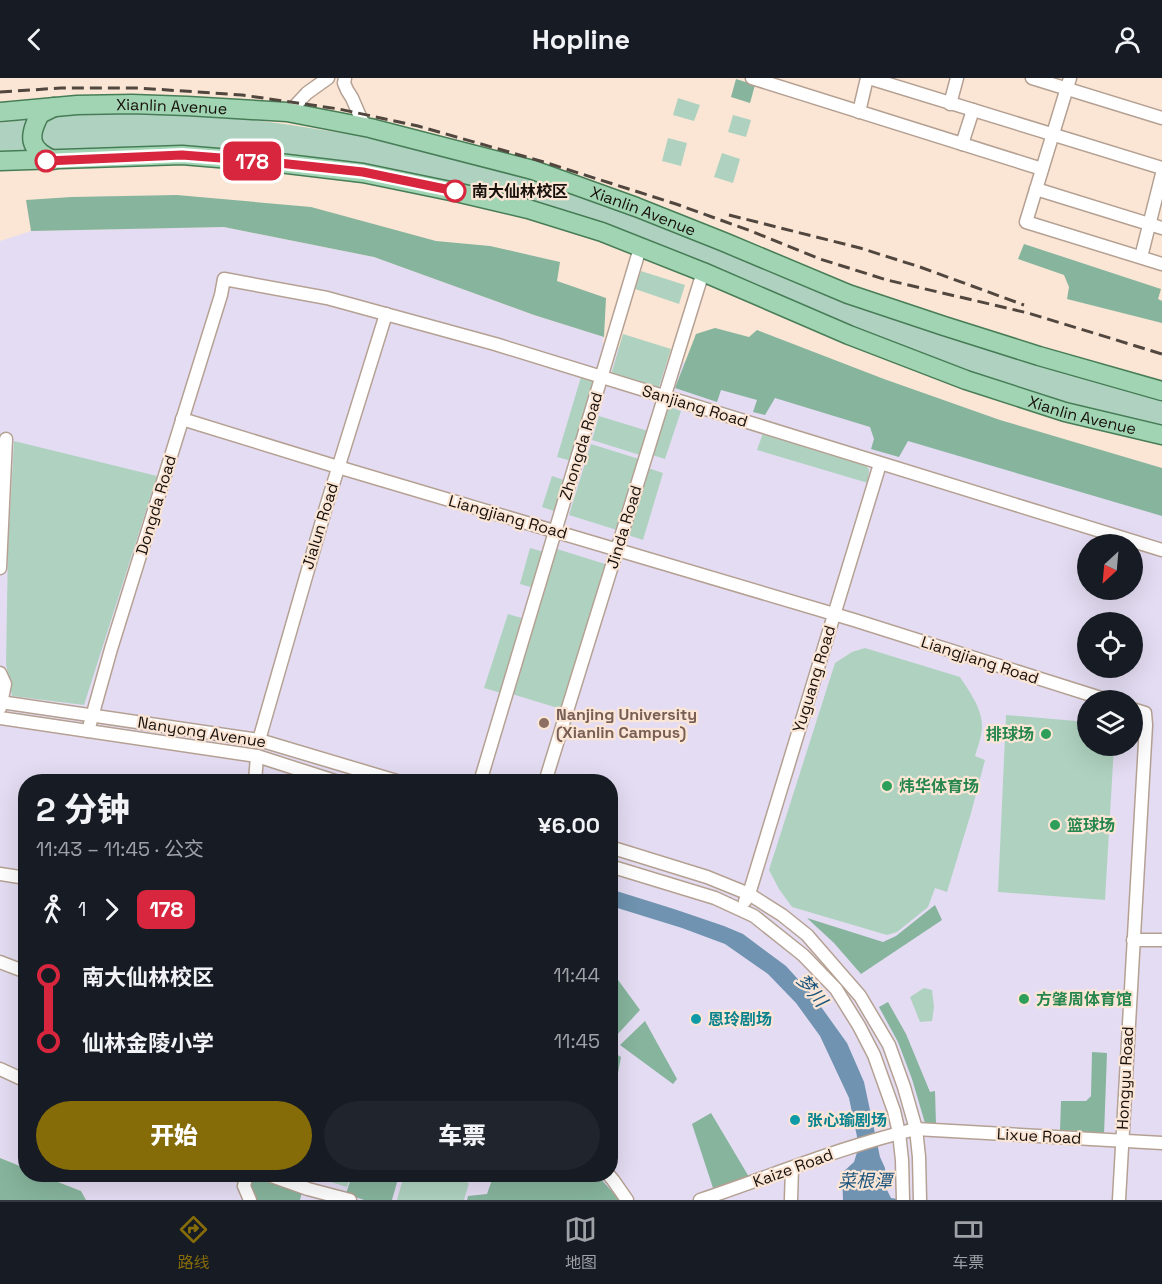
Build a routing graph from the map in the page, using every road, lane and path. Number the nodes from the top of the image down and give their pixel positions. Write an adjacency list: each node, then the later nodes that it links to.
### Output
1 (345, 78): 15 (street)
2 (755, 78): 13 (street)
3 (872, 78): 8 (street); 13 (street)
4 (957, 78): 8 (street)
5 (1032, 78): 7 (street)
6 (321, 80): 12 (street)
7 (1068, 83): 14 (street); 16 (street)
8 (950, 104): 10 (street)
9 (54, 107): 11 (main road, Xianlin Avenue); 12 (main road, Xianlin Avenue); 18 (main road)
10 (973, 110): 16 (street); 17 (street)
11 (0, 112)
12 (287, 112): 15 (main road, Xianlin Avenue)
13 (859, 112): 17 (street)
14 (1162, 118)
15 (370, 128): 33 (main road, Xianlin Avenue)
16 (1053, 134): 20 (street); 21 (street)
17 (962, 144): 21 (street)
18 (53, 160): 19 (main road, Xianlin Avenue); 26 (main road, Xianlin Avenue)
19 (0, 161)
20 (1162, 168)
21 (1042, 170): 23 (street)
22 (1162, 174): 24 (street)
23 (1036, 189): 24 (street); 27 (street)
24 (1149, 224): 25 (street); 27 (street)
25 (1162, 228)
26 (640, 248): 29 (main road, Xianlin Avenue); 32 (street, Zhongda Road)
27 (1141, 257): 28 (street)
28 (1162, 264)
29 (704, 272): 34 (street, Jinda Road); 36 (main road, Xianlin Avenue)
30 (224, 279): 31 (street, Sanjiang Road); 35 (street, Dongda Road)
31 (386, 314): 32 (street, Sanjiang Road); 39 (street, Jialun Road)
32 (602, 377): 34 (street, Sanjiang Road); 40 (street, Zhongda Road)
33 (1162, 391)
34 (665, 397): 38 (street, Sanjiang Road); 41 (street, Jinda Road)
35 (182, 419): 39 (street, Liangjiang Road); 49 (street, Dongda Road)
36 (1162, 435)
37 (6, 439): 43 (street)
38 (880, 464): 42 (street, Sanjiang Road); 44 (street, Yuguang Road)
39 (339, 467): 40 (street, Liangjiang Road); 52 (street, Jialun Road)
40 (555, 531): 41 (street, Liangjiang Road); 57 (street, Zhongda Road)
41 (617, 549): 44 (street, Liangjiang Road); 58 (street, Jinda Road)
42 (1162, 550)
43 (0, 568)
44 (834, 614): 46 (street, Liangjiang Road); 63 (street, Yuguang Road)
45 (0, 674): 47 (street)
46 (1077, 691)
47 (0, 704): 49 (street, Nanyong Avenue)
48 (1143, 712): 65 (street, Hongyu Road)
49 (92, 714): 51 (street, Dongda Road); 52 (street, Nanyong Avenue)
50 (0, 718): 51 (street, Nanyong Avenue)
51 (88, 731): 53 (street, Nanyong Avenue)
52 (259, 740): 56 (street, Nanyong Avenue)
53 (257, 756): 54 (street); 55 (street, Nanyong Avenue)
54 (256, 774)
55 (313, 774)
56 (373, 774)
57 (482, 774)
58 (547, 774)
59 (618, 849): 63 (street)
60 (618, 868): 64 (street)
61 (0, 874): 62 (street)
62 (18, 877)
63 (749, 894): 64 (street, Yuguang Road); 69 (street)
64 (740, 908): 70 (street)
65 (1133, 940): 66 (street); 75 (street, Hongyu Road)
66 (1162, 940)
67 (0, 962): 68 (street)
68 (18, 969)
69 (860, 996): 70 (street); 73 (street)
70 (847, 1005): 74 (street)
71 (0, 1069): 72 (street)
72 (18, 1077)
73 (916, 1129): 74 (street, Lixue Road); 75 (street, Lixue Road); 82 (street)
74 (896, 1134): 77 (street, Kaize Road); 81 (street)
75 (1121, 1141): 76 (street, Lixue Road); 88 (street, Hongyu Road)
76 (1162, 1143)
77 (792, 1168): 86 (street, Kaize Road); 87 (street)
78 (245, 1182): 83 (street)
79 (288, 1182): 84 (street)
80 (614, 1182): 85 (street)
81 (903, 1194)
82 (920, 1194)
83 (250, 1200)
84 (350, 1200)
85 (627, 1200)
86 (700, 1200)
87 (792, 1200)
88 (1119, 1200)

